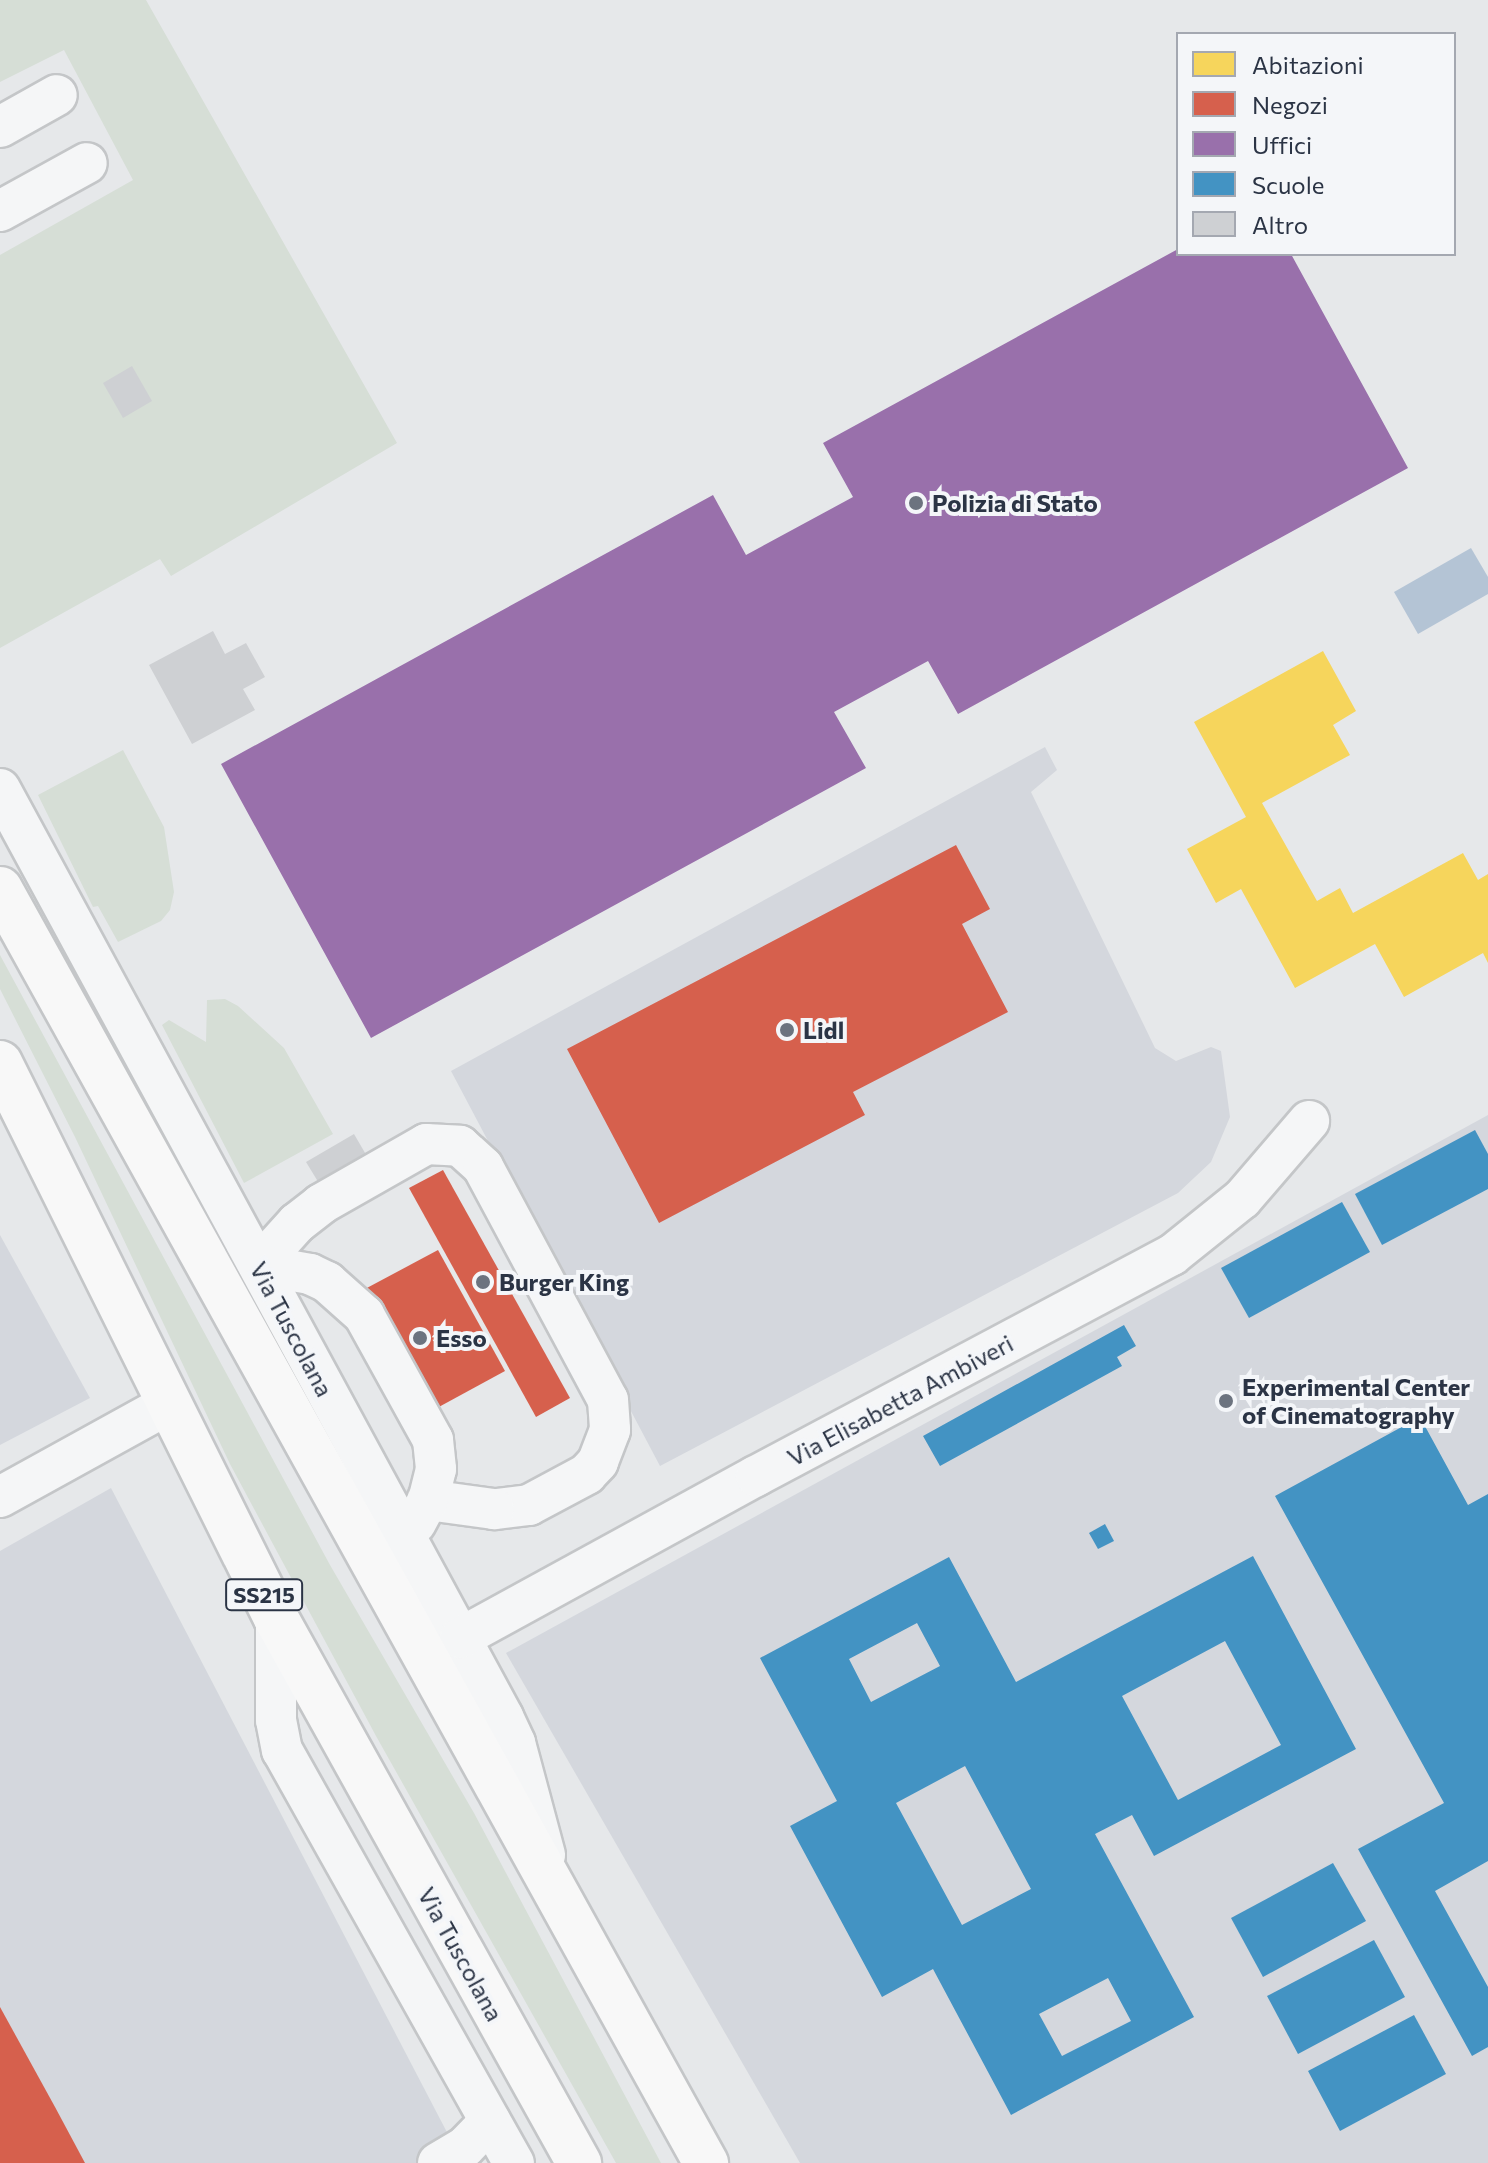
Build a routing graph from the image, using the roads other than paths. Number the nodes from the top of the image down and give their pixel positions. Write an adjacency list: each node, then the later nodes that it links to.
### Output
1 (57, 95): 2 (street)
2 (0, 127)
3 (87, 163): 4 (street)
4 (0, 211)
5 (0, 789): 9 (street, Via Tuscolana)
6 (0, 889): 16 (main road, Via Tuscolana)
7 (0, 1063): 10 (main road, Via Tuscolana / SS215)
8 (1309, 1121): 15 (street, Via Elisabetta Ambiveri)
9 (259, 1265): 12 (street); 12 (street); 13 (street, Via Tuscolana)
10 (167, 1405): 11 (street); 14 (main road, Via Tuscolana / SS215)
11 (0, 1497)
12 (428, 1500): 13 (street)
13 (407, 1541): 15 (street, Via Tuscolana)
14 (276, 1618): 17 (main road, Via Tuscolana / SS215); 18 (street, Via Tuscolana)
15 (460, 1638): 16 (street, Via Tuscolana)
16 (552, 1882): 23 (main road, Via Tuscolana)
17 (551, 2114): 21 (main road); 22 (main road, Via Tuscolana / SS215)
18 (490, 2121): 19 (street); 20 (street, Via Tuscolana)
19 (438, 2163)
20 (514, 2163)
21 (563, 2163)
22 (579, 2163)
23 (706, 2163)

